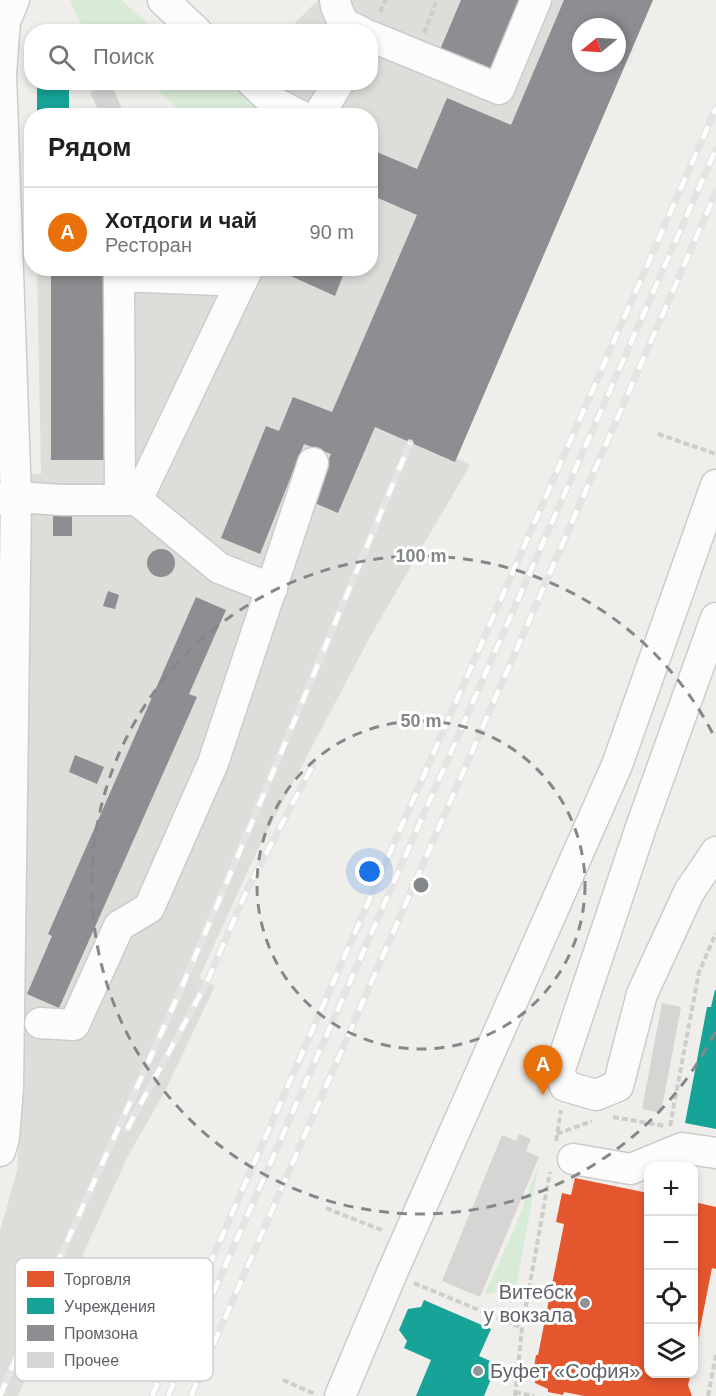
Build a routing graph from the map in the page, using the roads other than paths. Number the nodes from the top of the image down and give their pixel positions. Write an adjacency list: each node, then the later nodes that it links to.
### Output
1 (14, 0): 8 (street)
2 (163, 0): 5 (street)
3 (335, 0): 6 (street)
4 (536, 0): 7 (street)
5 (188, 24)
6 (345, 24)
7 (378, 39)
8 (1, 74): 15 (street)
9 (260, 90): 11 (street)
10 (334, 90): 12 (street)
11 (286, 108)
12 (323, 108)
13 (119, 276): 20 (street)
14 (244, 276): 20 (street)
15 (4, 289): 16 (street)
16 (4, 325): 19 (street)
17 (313, 463): 21 (street)
18 (716, 485): 30 (street)
19 (8, 498): 20 (street); 23 (street)
20 (129, 500): 21 (street)
21 (272, 589): 25 (street)
22 (716, 618): 24 (street)
23 (8, 627): 26 (street)
24 (716, 852)
25 (40, 1023)
26 (4, 1029): 27 (street)
27 (0, 1151)
28 (716, 1153): 29 (street)
29 (560, 1157)
30 (340, 1396)

